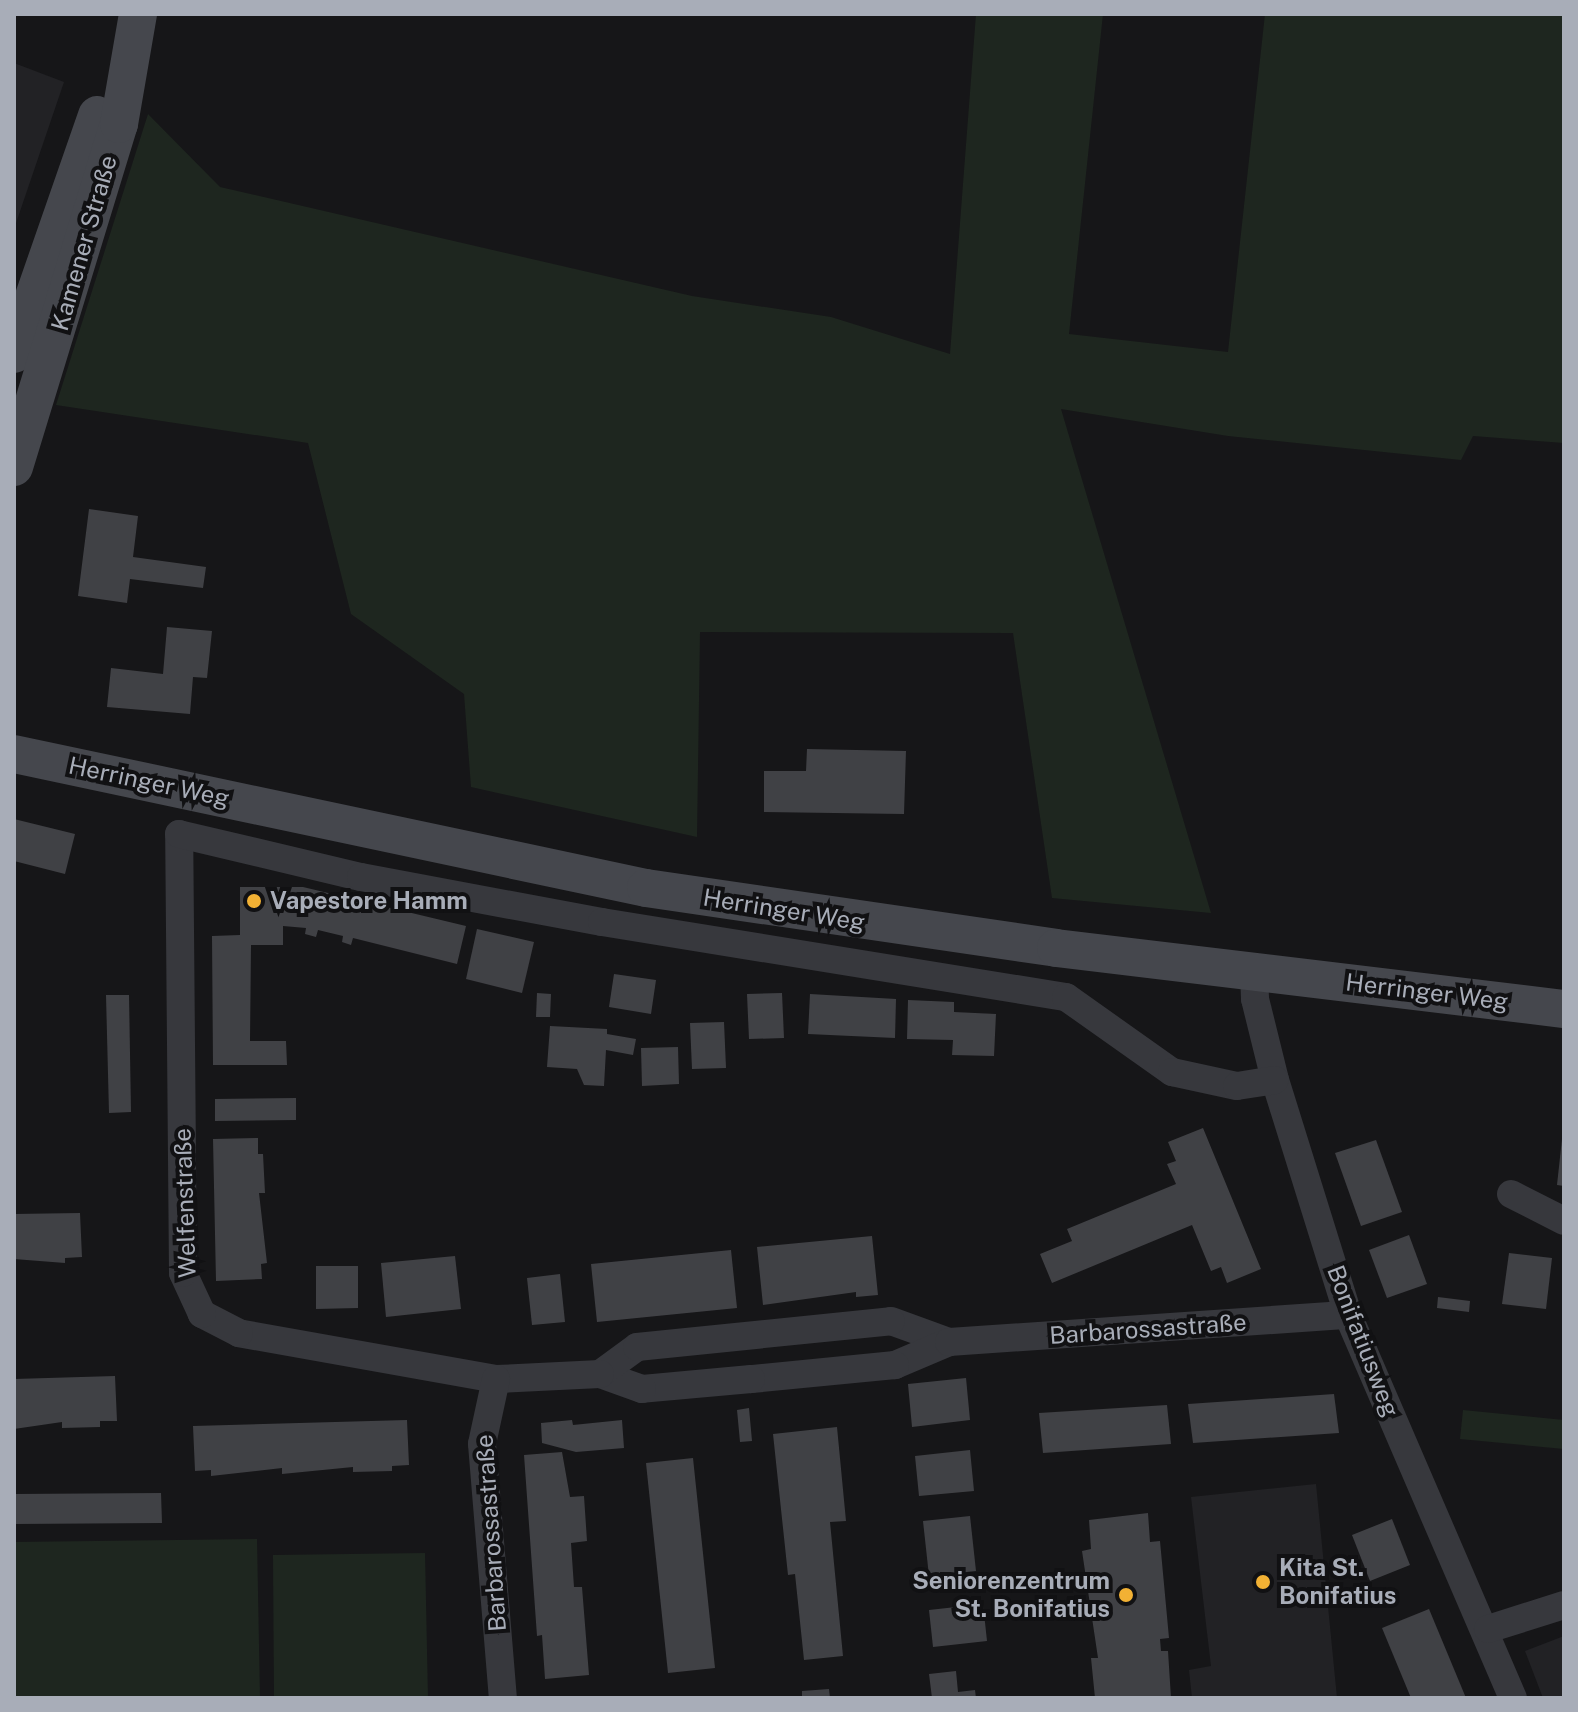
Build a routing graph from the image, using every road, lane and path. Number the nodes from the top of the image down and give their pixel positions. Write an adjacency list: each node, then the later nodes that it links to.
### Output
1 (132, 14): 3 (main road, Kamener Straße)
2 (138, 14): 4 (main road, Kamener Straße)
3 (14, 354)
4 (14, 467)
5 (14, 754): 7 (main road, Herringer Weg)
6 (179, 834): 9 (street, Herringer Weg); 15 (street, Welfenstraße)
7 (1254, 970): 8 (main road, Herringer Weg); 9 (street, Bonifatiusweg)
8 (1564, 1009)
9 (1275, 1080): 12 (street, Bonifatiusweg)
10 (1511, 1194): 11 (street)
11 (1564, 1221)
12 (1348, 1315): 13 (street, Barbarossastraße); 17 (street, Bonifatiusweg)
13 (949, 1342): 14 (street, Barbarossastraße); 14 (street, Barbarossastraße)
14 (600, 1374): 15 (street, Barbarossastraße)
15 (496, 1379): 18 (street, Barbarossastraße)
16 (1564, 1605): 17 (street)
17 (1488, 1629): 19 (street, Bonifatiusweg)
18 (503, 1698)
19 (1513, 1698)

